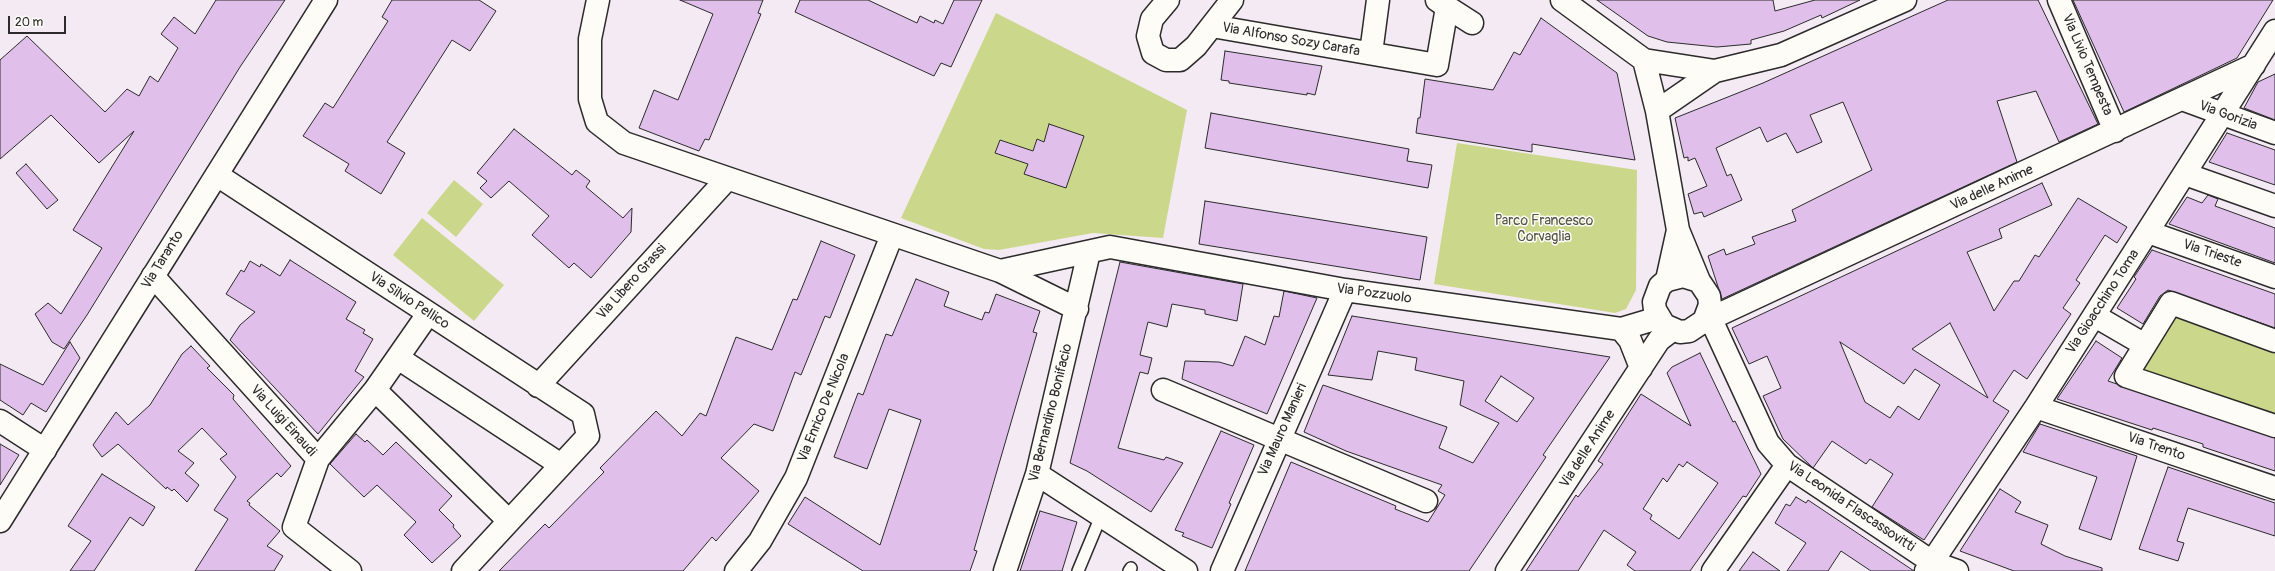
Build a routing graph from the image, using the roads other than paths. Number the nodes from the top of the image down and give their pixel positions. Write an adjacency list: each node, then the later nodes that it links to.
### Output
1 (326, 0): 24 (street, Via Taranto)
2 (598, 0): 25 (street)
3 (1168, 0): 11 (street)
4 (1232, 0): 11 (street)
5 (1378, 0): 13 (street, Via Alfonso Sozy Carafa)
6 (1562, 0): 15 (street)
7 (1905, 0): 17 (street)
8 (2059, 0): 21 (street, Via Livio Tempesta)
9 (1442, 3): 10 (street, Via Alfonso Sozy Carafa); 13 (street, Via Alfonso Sozy Carafa)
10 (1472, 23)
11 (1212, 26): 13 (street, Via Alfonso Sozy Carafa)
12 (2275, 31): 16 (street, Via Gioacchino Toma)
13 (1370, 53)
14 (2275, 56): 16 (street, Via delle Anime)
15 (1644, 60): 17 (street); 19 (street)
16 (2254, 65): 18 (street, Via delle Anime); 20 (street, Via Gioacchino Toma)
17 (1715, 70): 19 (street)
18 (2182, 99): 20 (street, Via Gorizia); 21 (street, Via delle Anime)
19 (1657, 111): 27 (street)
20 (2222, 114): 22 (street, Via Gorizia); 23 (street, Via Gioacchino Toma)
21 (2115, 131): 40 (street, Via delle Anime)
22 (2275, 133)
23 (2185, 174): 26 (street); 28 (street, Via Gioacchino Toma)
24 (217, 175): 32 (street, Via Taranto); 38 (street, Via Silvio Pellico)
25 (727, 179): 29 (street); 47 (street, Via Libero Grassi)
26 (2275, 206)
27 (1678, 230): 34 (street); 35 (street)
28 (2148, 232): 33 (street, Via Trieste); 39 (street, Via Gioacchino Toma)
29 (892, 234): 31 (street); 67 (street, Via Enrico De Nicola)
30 (1089, 252): 31 (street, Via Pozzuolo); 36 (street, Via Pozzuolo); 37 (street, Via Bernardino Bonifacio)
31 (1000, 272): 37 (street)
32 (153, 276): 54 (street, Via Taranto); 55 (street, Via Luigi Einaudi)
33 (2275, 277)
34 (1667, 280): 35 (street); 41 (street)
35 (1699, 281): 40 (street)
36 (1345, 290): 42 (street, Via Pozzuolo); 53 (street, Via Mauro Manieri)
37 (1077, 309): 58 (street, Via Bernardino Bonifacio)
38 (428, 314): 45 (street); 47 (street, Via Silvio Pellico)
39 (2095, 316): 44 (street); 50 (street, Via Gioacchino Toma)
40 (1706, 318): 41 (street); 57 (street, Via Leonida Flascassovitti)
41 (1665, 324): 42 (street, Via Pozzuolo); 46 (street, Via delle Anime)
42 (1621, 329): 46 (street)
43 (2275, 341): 44 (street)
44 (2145, 345): 52 (street)
45 (398, 358): 48 (street); 56 (street)
46 (1641, 368): 72 (street, Via delle Anime)
47 (538, 386): 56 (street, Via Silvio Pellico)
48 (375, 390): 55 (street); 63 (street)
49 (1163, 390): 53 (street)
50 (2036, 407): 59 (street, Via Trento); 64 (street, Via Gioacchino Toma)
51 (0, 421): 54 (street)
52 (2275, 426)
53 (1280, 439): 60 (street); 71 (street, Via Mauro Manieri)
54 (45, 450): 62 (street, Via Taranto)
55 (318, 459): 65 (street, Via Luigi Einaudi)
56 (561, 465): 63 (street)
57 (1787, 465): 64 (street, Via Leonida Flascassovitti); 73 (street)
58 (1037, 474): 61 (street); 68 (street, Via Bernardino Bonifacio)
59 (2275, 488)
60 (1426, 501)
61 (1102, 516): 69 (lane); 70 (street)
62 (0, 521)
63 (509, 521): 66 (street)
64 (1929, 567): 74 (street, Via Leonida Flascassovitti)
65 (350, 571)
66 (463, 571)
67 (736, 571)
68 (1005, 571)
69 (1078, 571)
70 (1186, 571)
71 (1222, 571)
72 (1507, 571)
73 (1713, 571)
74 (1957, 571)

